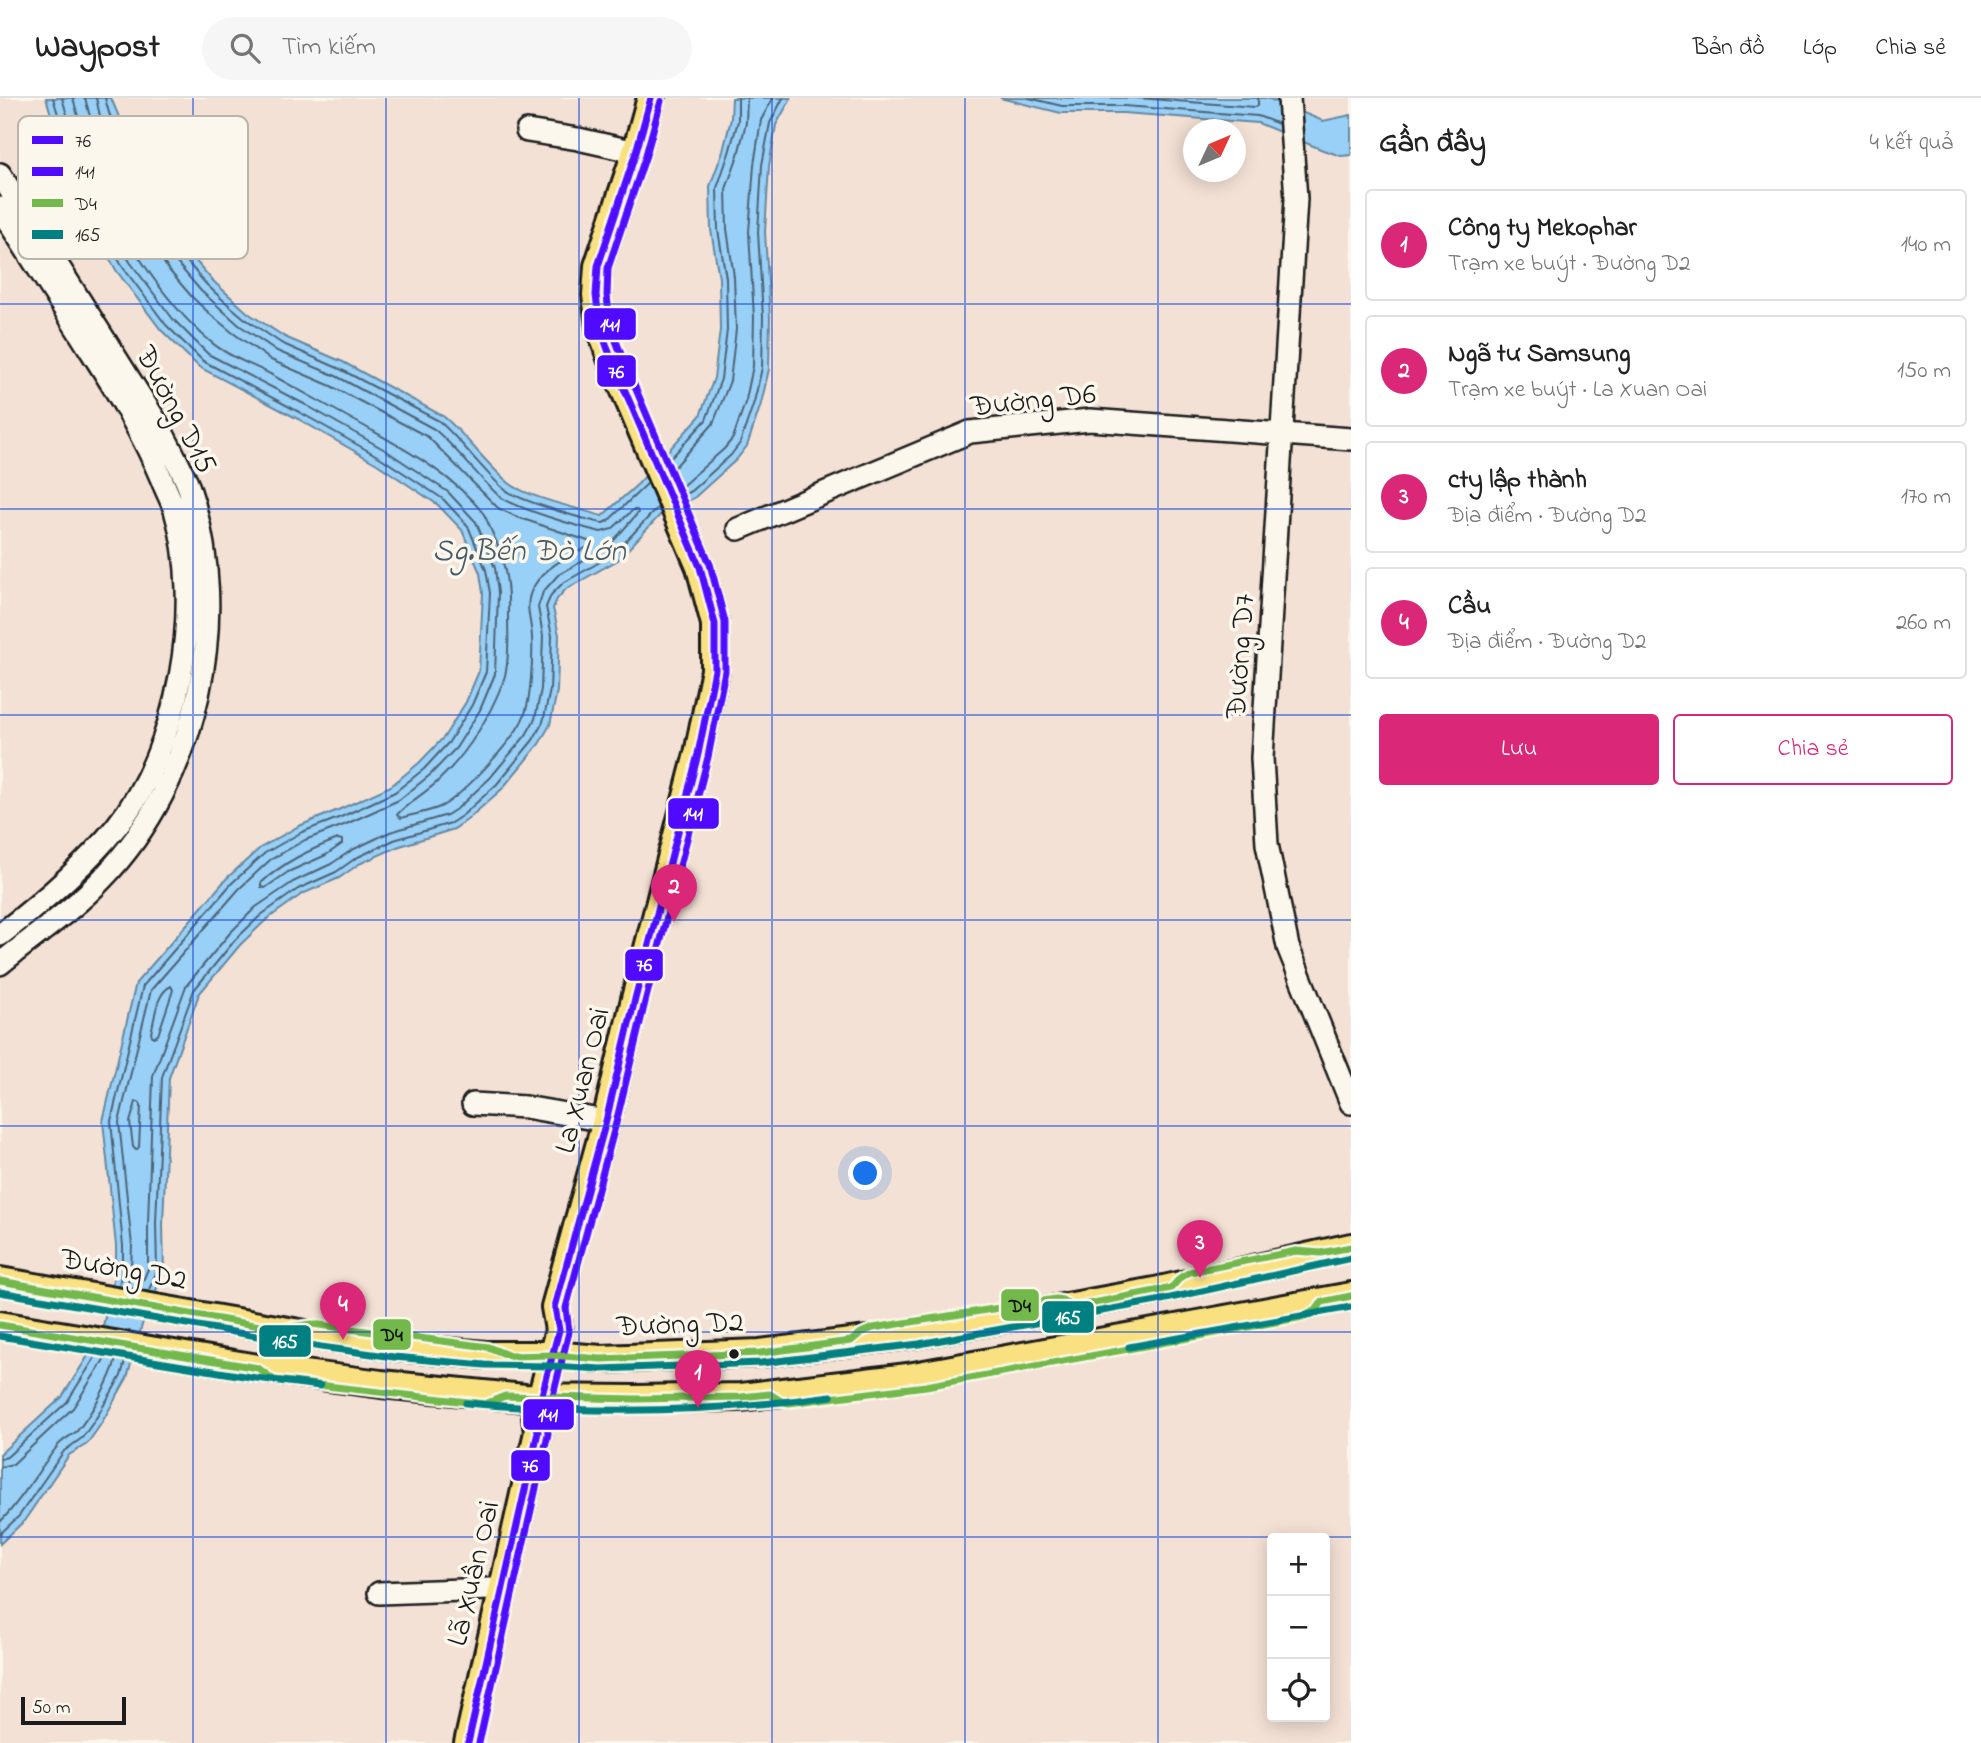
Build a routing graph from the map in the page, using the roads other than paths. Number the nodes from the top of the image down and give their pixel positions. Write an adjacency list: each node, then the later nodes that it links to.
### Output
1 (651, 98): 4 (main road)
2 (1290, 98): 11 (street, Đường D7)
3 (527, 131): 4 (street)
4 (636, 152): 20 (main road, La Xuan Oai)
5 (0, 174): 6 (street, Đường D15)
6 (18, 203)
7 (0, 208): 8 (street, Đường D15)
8 (18, 236)
9 (33, 259): 14 (street, Đường D15)
10 (54, 259): 15 (street, Đường D15)
11 (1280, 435): 12 (street, Đường D6); 13 (street, Đường D6); 18 (street, Đường D7)
12 (1351, 439)
13 (738, 529)
14 (80, 866): 15 (street); 16 (street, Đường D15)
15 (96, 885): 17 (street, Đường D15)
16 (0, 935)
17 (0, 964)
18 (1351, 1103)
19 (473, 1104): 20 (street)
20 (606, 1121): 25 (main road, La Xuan Oai)
21 (1351, 1247): 25 (main road, Đường D2)
22 (2, 1282): 25 (main road, Đường D2)
23 (1351, 1296): 26 (main road)
24 (0, 1325): 26 (main road)
25 (551, 1355): 26 (main road, La Xuan Oai)
26 (540, 1397): 29 (main road)
27 (490, 1589): 28 (street)
28 (379, 1593)
29 (468, 1743)

